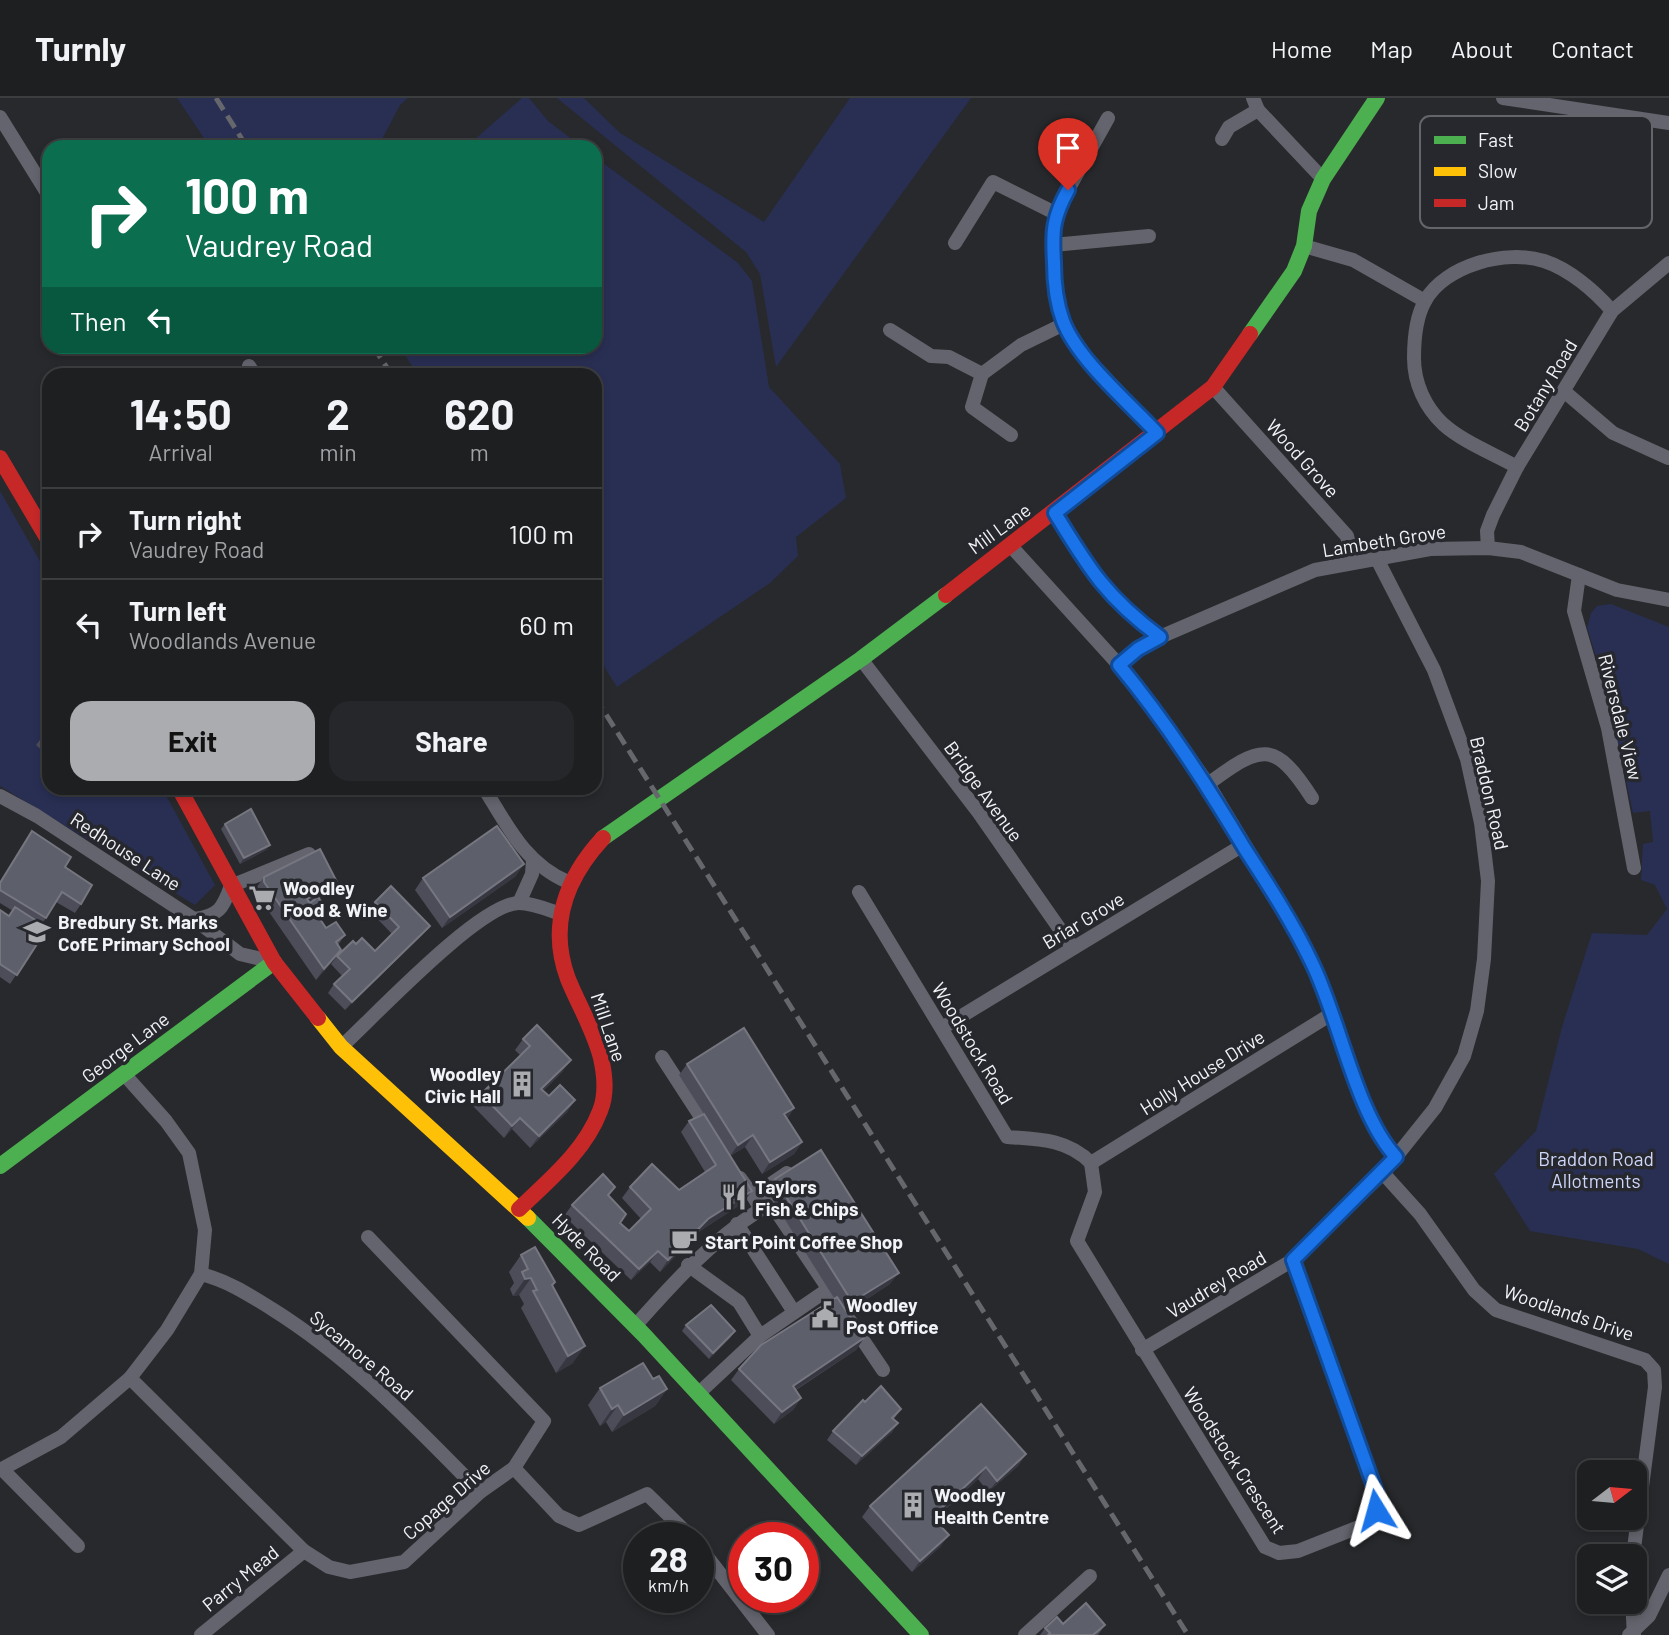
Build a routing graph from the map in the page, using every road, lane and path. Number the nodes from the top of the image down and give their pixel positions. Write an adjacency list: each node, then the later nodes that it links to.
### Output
1 (1377, 98): 8 (main road, Mill Lane)
2 (1503, 98): 4 (street)
3 (1255, 104): 7 (street); 8 (street)
4 (1623, 116)
5 (0, 117): 9 (street)
6 (1108, 118): 10 (street)
7 (1222, 139)
8 (1323, 179): 14 (main road, Mill Lane)
9 (42, 186)
10 (1055, 213): 12 (street); 13 (street)
11 (1149, 236): 13 (street)
12 (955, 243)
13 (1053, 245): 18 (street)
14 (1304, 246): 16 (street); 21 (main road, Mill Lane)
15 (1669, 263): 17 (street, Botany Road)
16 (1425, 301): 17 (street); 27 (street)
17 (1612, 311): 22 (street, Botany Road)
18 (1064, 324): 20 (street); 23 (street)
19 (890, 330): 20 (street)
20 (982, 374): 24 (street)
21 (1213, 387): 23 (main road, Mill Lane); 33 (street, Wood Grove)
22 (1565, 392): 26 (street); 27 (street, Botany Road)
23 (1157, 433): 28 (main road, Mill Lane)
24 (1011, 435)
25 (0, 458): 29 (main road)
26 (1668, 458)
27 (1517, 467): 31 (street, Botany Road)
28 (1055, 513): 30 (main road, Mill Lane); 36 (street)
29 (42, 529)
30 (1010, 545): 37 (main road, Mill Lane); 38 (street)
31 (1488, 548): 32 (street, Lambeth Grove); 34 (street, Lambeth Grove)
32 (1376, 557): 33 (street, Lambeth Grove); 62 (street, Braddon Road)
33 (1353, 561): 36 (street, Lambeth Grove)
34 (1579, 575): 35 (street, Lambeth Grove); 47 (street, Riversdale View)
35 (1669, 600)
36 (1160, 637): 38 (street, Lambeth Grove)
37 (861, 659): 48 (main road, Mill Lane); 54 (street, Bridge Avenue)
38 (1119, 665): 39 (street)
39 (1208, 784): 43 (street); 44 (street)
40 (183, 795): 49 (main road, Hyde Road)
41 (488, 795): 46 (street)
42 (0, 796): 53 (street, Redhouse Lane)
43 (1312, 798)
44 (1243, 845): 54 (street, Briar Grove); 56 (street)
45 (309, 853): 49 (street)
46 (533, 860): 48 (street); 51 (street)
47 (1634, 868)
48 (568, 882): 52 (main road, Mill Lane)
49 (231, 886): 53 (street); 55 (main road, Hyde Road)
50 (859, 892): 57 (street, Woodstock Road)
51 (519, 903): 52 (street); 58 (street)
52 (561, 914): 69 (main road, Mill Lane)
53 (194, 919): 55 (street, Redhouse Lane)
54 (1073, 948): 57 (street, Briar Grove)
55 (274, 962): 58 (main road, Hyde Road); 60 (main road, George Lane)
56 (1333, 1013): 62 (street); 64 (street, Holly House Drive)
57 (942, 1028): 64 (street, Woodstock Road)
58 (341, 1047): 69 (main road, Hyde Road)
59 (662, 1057): 61 (street)
60 (124, 1074): 65 (main road, George Lane); 74 (street)
61 (715, 1138)
62 (1396, 1157): 67 (street, Vaudrey Road)
63 (730, 1161): 68 (street)
64 (1091, 1163): 79 (street, Woodstock Crescent)
65 (0, 1166)
66 (797, 1167): 68 (street)
67 (1383, 1173): 72 (street, Vaudrey Road); 87 (street, Woodlands Drive)
68 (757, 1193): 70 (street); 75 (street)
69 (519, 1209): 77 (main road, Hyde Road)
70 (737, 1224): 73 (street); 76 (street)
71 (368, 1237): 83 (street, Copage Drive)
72 (1293, 1260): 79 (street, Vaudrey Road); 79 (street, Woodstock Crescent)
73 (688, 1265): 77 (street); 78 (street)
74 (201, 1274): 81 (street); 85 (street, Sycamore Road)
75 (828, 1290): 76 (street); 80 (street)
76 (794, 1312): 78 (street)
77 (635, 1326): 82 (main road, Hyde Road)
78 (760, 1336): 82 (street)
79 (1142, 1350)
80 (883, 1370)
81 (130, 1378): 84 (street); 89 (street, Copage Drive)
82 (700, 1392): 97 (main road, Hyde Road)
83 (514, 1468): 85 (street, Copage Drive); 86 (street)
84 (1, 1470): 88 (street)
85 (480, 1492): 89 (street, Copage Drive)
86 (676, 1522)
87 (1635, 1544)
88 (78, 1546)
89 (303, 1551): 95 (street, Parry Mead)
90 (714, 1566): 96 (street)
91 (1669, 1575): 94 (street)
92 (1090, 1576): 98 (street)
93 (1632, 1614): 94 (street)
94 (1632, 1634)
95 (201, 1635)
96 (768, 1635)
97 (921, 1635)
98 (1025, 1635)

